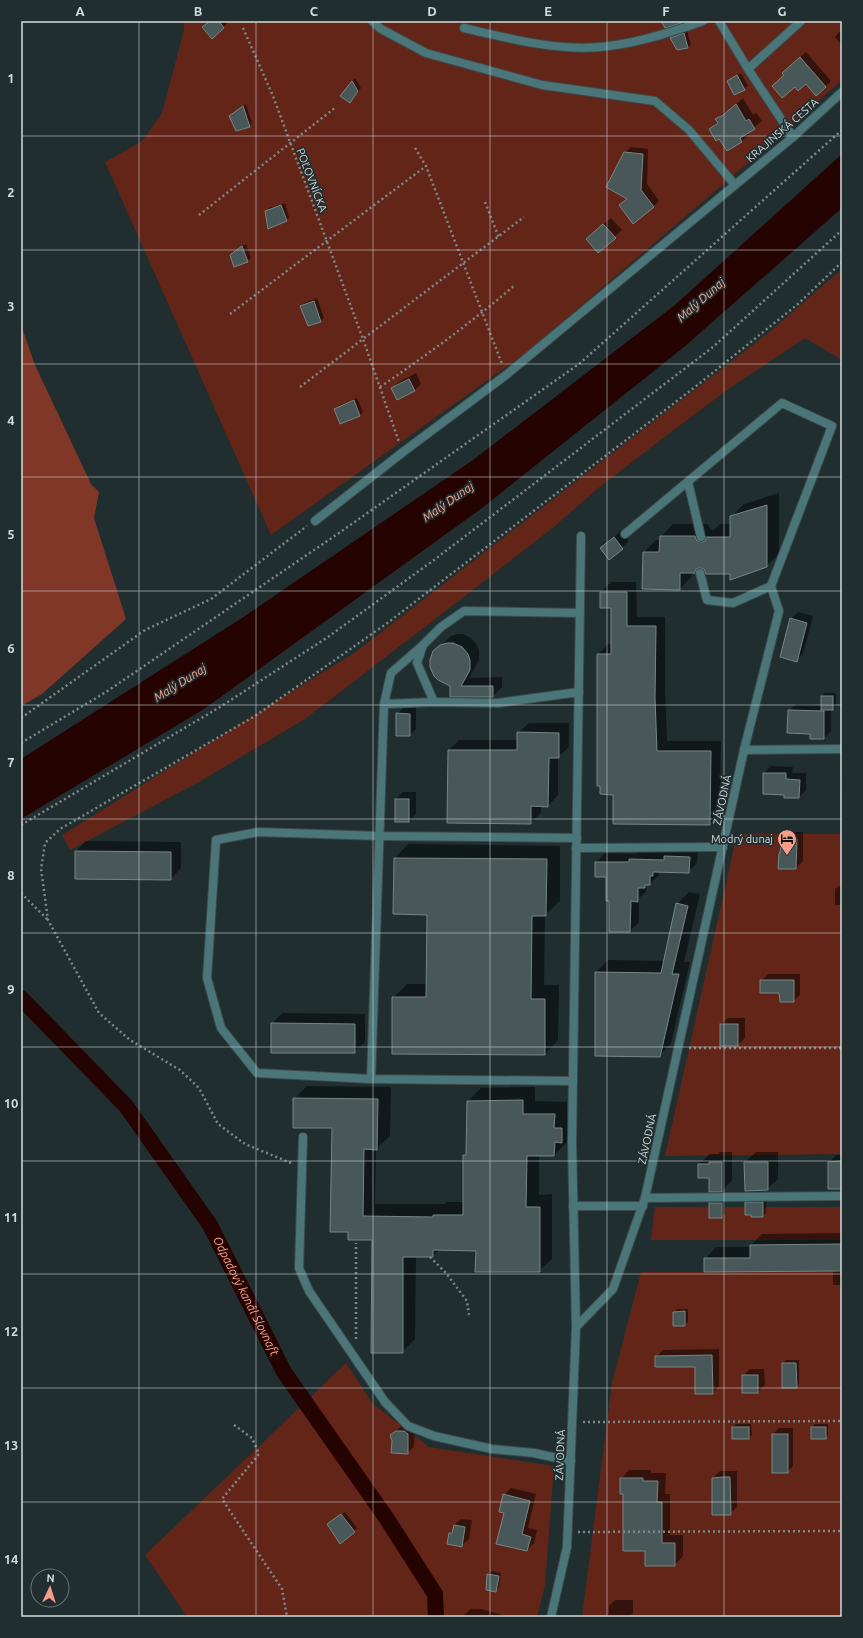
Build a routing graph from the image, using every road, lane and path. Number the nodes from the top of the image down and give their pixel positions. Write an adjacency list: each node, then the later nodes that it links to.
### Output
1 (372, 21): 15 (street)
2 (703, 21): 6 (street)
3 (719, 21): 7 (street)
4 (801, 21): 7 (street)
5 (243, 28): 12 (path, POĽOVNÍCKA)
6 (464, 28)
7 (748, 69): 11 (street)
8 (842, 92): 11 (street, KRAJINSKÁ CESTA)
9 (336, 107): 12 (path)
10 (842, 130): 45 (path)
11 (793, 137): 15 (street, KRAJINSKÁ CESTA)
12 (290, 144): 17 (path); 21 (path, POĽOVNÍCKA)
13 (415, 148): 14 (path)
14 (426, 166): 21 (path); 23 (path)
15 (735, 184): 28 (street, KRAJINSKÁ CESTA)
16 (485, 202): 20 (path)
17 (199, 215)
18 (524, 217): 20 (path)
19 (842, 230): 48 (path)
20 (498, 238): 23 (path)
21 (328, 241): 26 (path); 27 (path, POĽOVNÍCKA)
22 (842, 262): 54 (path)
23 (462, 264): 25 (path); 27 (path)
24 (515, 285): 25 (path)
25 (483, 313): 28 (path); 30 (path)
26 (230, 314)
27 (363, 339): 29 (path); 30 (path, POĽOVNÍCKA)
28 (506, 375): 31 (street, KRAJINSKÁ CESTA)
29 (300, 387)
30 (380, 387): 31 (path, POĽOVNÍCKA)
31 (403, 452): 33 (street, KRAJINSKÁ CESTA)
32 (688, 482): 34 (street); 36 (street); 38 (street)
33 (314, 521): 44 (path)
34 (625, 534)
35 (581, 536): 39 (street)
36 (701, 536)
37 (700, 574): 38 (street)
38 (771, 586): 47 (street, ZÁVODNÁ)
39 (580, 613): 40 (street); 41 (street)
40 (423, 645): 42 (street); 43 (street)
41 (579, 692): 42 (street); 50 (street)
42 (434, 702): 43 (street)
43 (384, 704): 49 (street)
44 (21, 718)
45 (21, 743)
46 (842, 749): 47 (street)
47 (744, 750): 51 (street, ZÁVODNÁ)
48 (21, 825)
49 (380, 836): 50 (street); 57 (street); 57 (street)
50 (577, 838): 52 (street)
51 (723, 847): 52 (street); 55 (street, ZÁVODNÁ)
52 (576, 848): 58 (street)
53 (21, 893): 54 (path)
54 (48, 920): 60 (path)
55 (678, 1048): 56 (path); 62 (street, ZÁVODNÁ)
56 (842, 1048)
57 (371, 1080): 58 (street)
58 (573, 1081): 63 (street)
59 (303, 1137): 60 (street)
60 (302, 1169): 68 (street)
61 (842, 1196): 62 (street)
62 (644, 1202): 63 (street); 67 (street, ZÁVODNÁ)
63 (573, 1206): 67 (street)
64 (356, 1243): 68 (path)
65 (430, 1257): 66 (path)
66 (469, 1315)
67 (576, 1327): 70 (street, ZÁVODNÁ)
68 (356, 1360): 72 (street)
69 (842, 1421): 70 (path)
70 (572, 1422): 72 (street, ZÁVODNÁ)
71 (234, 1425): 75 (path)
72 (571, 1461): 74 (street, ZÁVODNÁ)
73 (842, 1531): 74 (path)
74 (567, 1532): 76 (street, ZÁVODNÁ)
75 (287, 1617)
76 (551, 1617)

